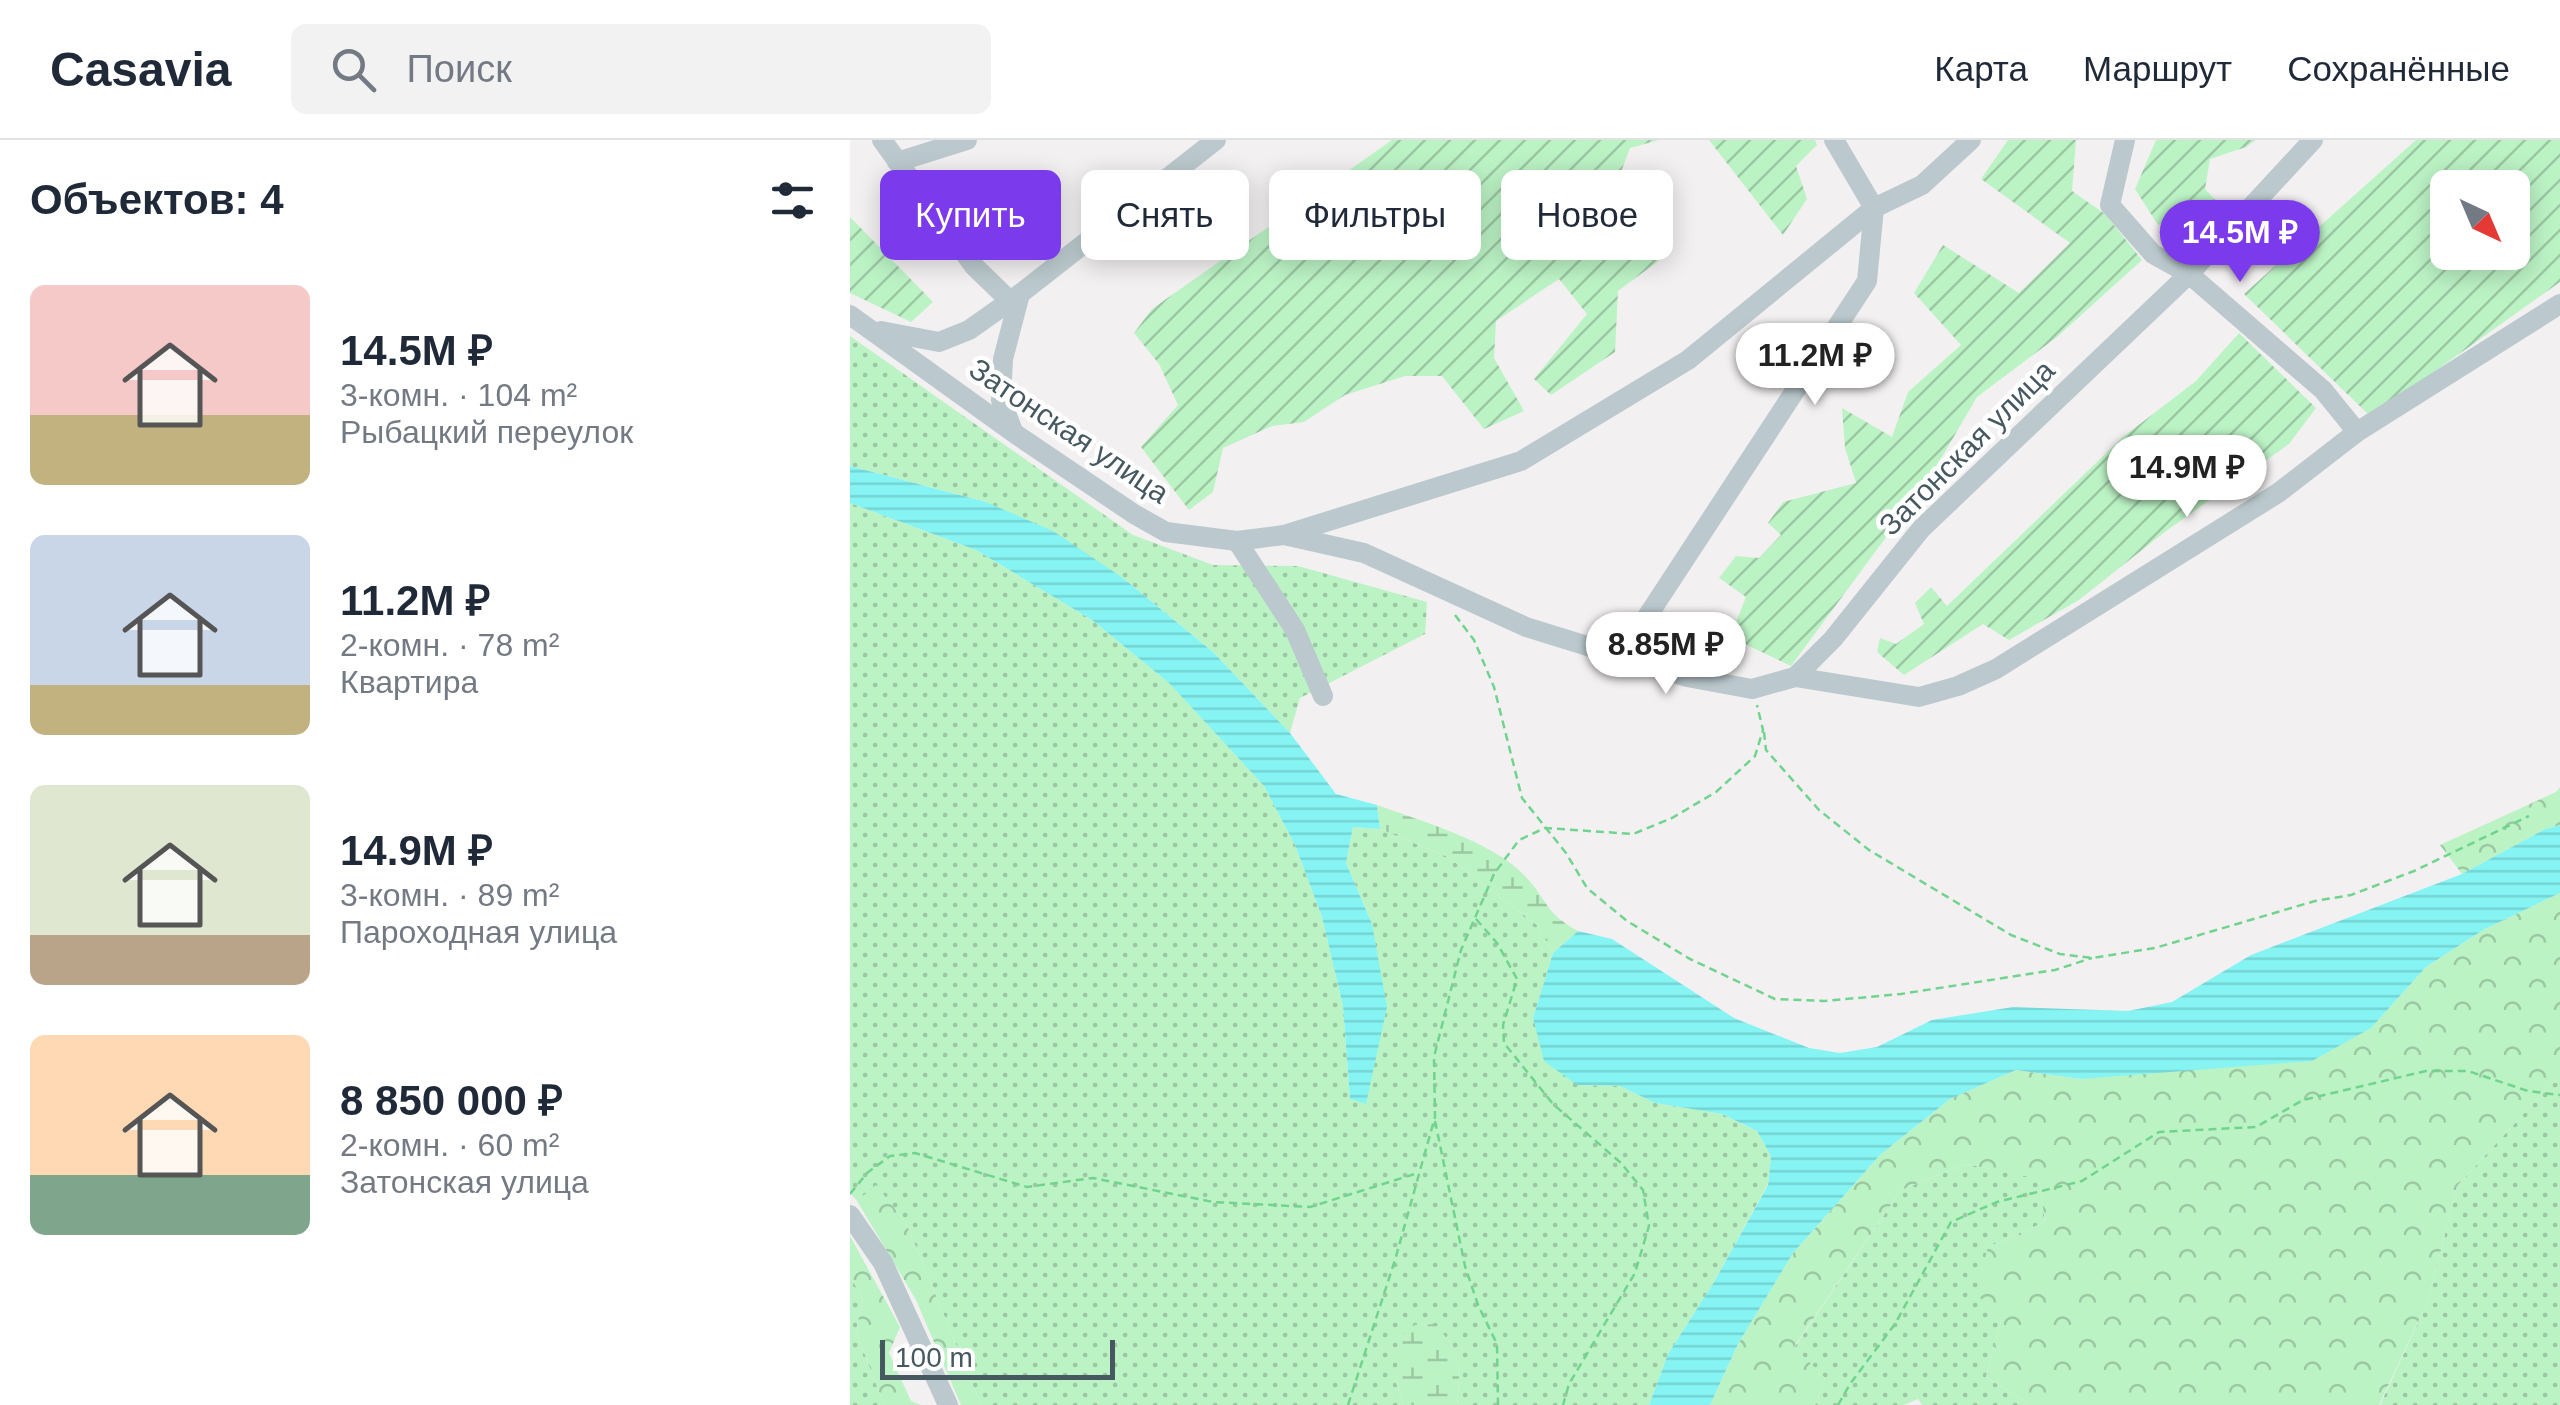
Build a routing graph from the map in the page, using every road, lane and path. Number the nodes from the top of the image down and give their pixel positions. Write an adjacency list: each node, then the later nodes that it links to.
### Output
1 (882, 140): 8 (street)
2 (967, 140): 8 (street)
3 (1216, 140): 11 (street)
4 (1834, 140): 9 (street)
5 (1971, 140): 9 (street)
6 (2124, 140): 10 (street)
7 (2314, 140): 10 (street, Затонская улица)
8 (897, 162): 11 (street)
9 (1874, 208): 17 (street); 20 (street)
10 (2189, 274): 15 (street); 21 (street, Затонская улица)
11 (1015, 298): 14 (street); 16 (street)
12 (2560, 304): 15 (street)
13 (850, 315): 14 (street, Затонская улица)
14 (870, 328): 16 (street, Затонская улица)
15 (2357, 432): 21 (street)
16 (1014, 433): 18 (street, Затонская улица)
17 (1284, 535): 18 (street, Затонская улица); 20 (street, Затонская улица)
18 (1237, 541): 23 (street)
19 (1454, 613): 26 (path)
20 (1620, 658): 22 (street, Затонская улица)
21 (1795, 677): 22 (street, Затонская улица)
22 (1752, 690): 24 (path)
23 (1323, 696)
24 (1764, 730): 26 (path); 28 (path)
25 (2530, 816): 28 (path)
26 (1545, 828): 27 (path); 28 (path)
27 (1475, 918): 30 (path); 37 (path)
28 (2092, 958)
29 (2560, 1096): 38 (path)
30 (1434, 1117): 31 (path); 36 (path)
31 (1419, 1173): 32 (path); 35 (path)
32 (850, 1194)
33 (850, 1215): 34 (street)
34 (948, 1405)
35 (1348, 1405)
36 (1498, 1405)
37 (1562, 1405)
38 (1838, 1405)

